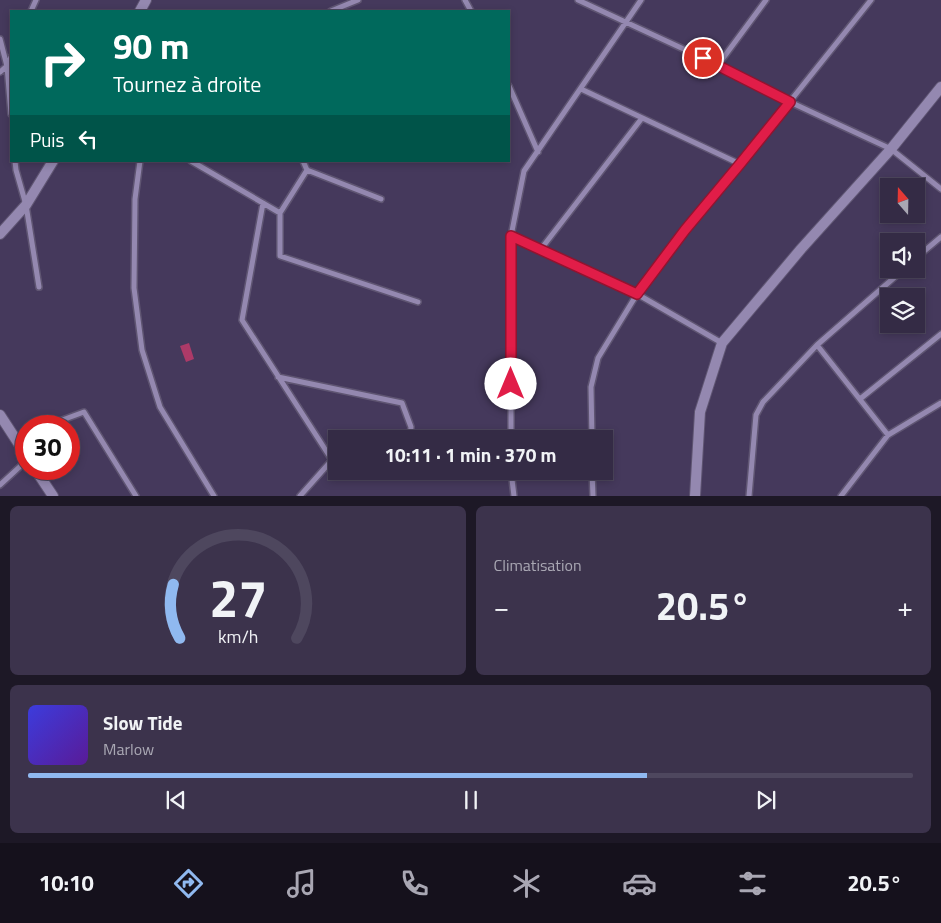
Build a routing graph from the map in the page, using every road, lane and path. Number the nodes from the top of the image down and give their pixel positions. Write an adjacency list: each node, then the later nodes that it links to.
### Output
1 (358, 0): 6 (street)
2 (578, 0): 7 (street)
3 (641, 0): 7 (street)
4 (766, 0): 10 (street)
5 (870, 0): 17 (street)
6 (333, 10)
7 (624, 23): 10 (street); 15 (street)
8 (0, 39): 11 (street)
9 (10, 60): 11 (street)
10 (718, 65): 17 (street)
11 (8, 66): 12 (street); 16 (street)
12 (0, 72)
13 (941, 87): 19 (street)
14 (510, 88): 20 (street)
15 (581, 89): 18 (street); 20 (street)
16 (10, 98)
17 (790, 102): 19 (street); 26 (street)
18 (642, 118): 26 (street); 36 (street)
19 (891, 149): 28 (street); 43 (street)
20 (538, 152): 34 (street)
21 (15, 162): 31 (street)
22 (52, 162): 31 (street)
23 (140, 162): 64 (street)
24 (193, 162): 30 (street)
25 (303, 162): 27 (street)
26 (740, 164): 40 (street)
27 (307, 170): 29 (street); 32 (street)
28 (941, 189)
29 (381, 199)
30 (263, 203): 32 (street); 45 (street)
31 (26, 205): 33 (street); 39 (street)
32 (280, 213): 41 (street)
33 (0, 234)
34 (511, 236): 36 (street); 51 (street)
35 (941, 237): 37 (street)
36 (541, 249): 40 (street)
37 (925, 250)
38 (894, 278): 44 (street)
39 (39, 287)
40 (637, 294): 43 (street); 52 (street)
41 (418, 302)
42 (941, 334): 46 (street)
43 (722, 343): 68 (street)
44 (817, 345): 46 (street); 69 (street)
45 (278, 377): 50 (street); 55 (street)
46 (860, 400): 53 (street)
47 (941, 403): 53 (street)
48 (0, 415): 54 (street)
49 (76, 415): 63 (street)
50 (411, 430)
51 (511, 430)
52 (592, 430)
53 (888, 435): 70 (street)
54 (15, 438)
55 (328, 451)
56 (328, 466): 65 (street)
57 (15, 471): 61 (street)
58 (43, 480): 62 (street)
59 (513, 480): 66 (street)
60 (592, 480): 67 (street)
61 (0, 485)
62 (54, 496)
63 (136, 496)
64 (214, 496)
65 (300, 496)
66 (514, 496)
67 (593, 496)
68 (695, 496)
69 (749, 496)
70 (841, 496)

